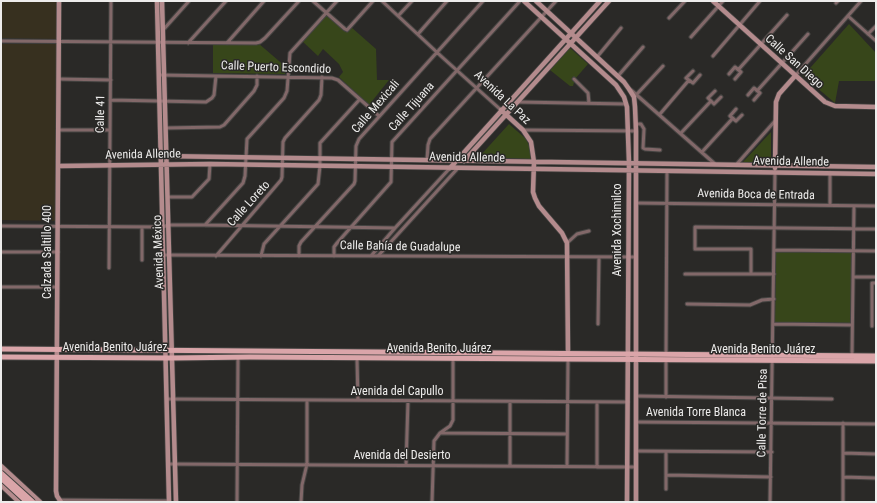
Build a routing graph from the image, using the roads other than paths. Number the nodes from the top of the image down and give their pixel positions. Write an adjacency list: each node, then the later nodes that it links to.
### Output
1 (59, 1): 48 (street, Calzada Saltillo 400)
2 (111, 1): 49 (street, Calle 41)
3 (157, 1): 50 (street, Avenida México)
4 (162, 1): 38 (street, Avenida México)
5 (189, 1): 38 (street)
6 (226, 1): 52 (street)
7 (264, 1): 53 (street)
8 (298, 1): 53 (street)
9 (314, 1): 29 (street)
10 (337, 1): 29 (street)
11 (373, 1): 29 (street)
12 (382, 1): 31 (street, Avenida La Paz)
13 (412, 1): 31 (street)
14 (447, 1): 40 (street)
15 (483, 1): 57 (street, Calle Mexicali)
16 (520, 1): 63 (street, Calle Tijuana)
17 (524, 1): 33 (street, Avenida Xochimilco)
18 (536, 1): 28 (street, Avenida Xochimilco)
19 (556, 1): 28 (street)
20 (600, 1): 39 (street)
21 (609, 1): 43 (street)
22 (685, 1): 34 (street)
23 (713, 1): 27 (street, Calle San Diego)
24 (723, 1): 27 (street)
25 (760, 1): 35 (street)
26 (862, 1): 32 (street)
27 (718, 6): 35 (street, Calle San Diego); 44 (street)
28 (547, 11): 33 (street); 39 (street, Avenida Xochimilco)
29 (326, 12): 70 (street)
30 (787, 15): 55 (street)
31 (398, 16): 40 (street, Avenida La Paz)
32 (848, 16): 42 (street); 72 (street)
33 (542, 17): 45 (street, Avenida Xochimilco); 79 (street)
34 (669, 18)
35 (739, 25): 55 (street, Calle San Diego); 59 (street)
36 (876, 26): 42 (street)
37 (621, 28): 58 (street)
38 (163, 30): 51 (street, Avenida México)
39 (571, 33): 43 (street, Avenida Xochimilco); 45 (street)
40 (418, 34): 57 (street, Avenida La Paz)
41 (808, 34): 60 (street)
42 (868, 34): 47 (street)
43 (576, 37): 54 (street); 58 (street, Avenida Xochimilco)
44 (691, 37)
45 (566, 39): 54 (street, Avenida Xochimilco); 96 (street)
46 (1, 41): 48 (street)
47 (876, 41)
48 (59, 42): 49 (street); 74 (street, Calzada Saltillo 400)
49 (111, 42): 50 (street); 77 (street, Calle 41)
50 (158, 42): 51 (street); 66 (street, Avenida México)
51 (163, 42): 52 (street); 66 (street, Avenida México)
52 (188, 43): 53 (street)
53 (227, 43)
54 (571, 43): 91 (street); 93 (street, Avenida Xochimilco)
55 (760, 44): 60 (street, Calle San Diego); 62 (street)
56 (643, 47): 71 (street)
57 (437, 52): 63 (street, Avenida La Paz); 100 (street, Calle Mexicali)
58 (597, 56): 71 (street, Avenida Xochimilco)
59 (713, 56)
60 (782, 64): 72 (street, Calle San Diego); 82 (street)
61 (663, 66): 83 (street)
62 (738, 70): 65 (street); 76 (street)
63 (457, 71): 79 (street, Avenida La Paz); 118 (street, Calle Tijuana)
64 (693, 71): 78 (street)
65 (729, 74)
66 (161, 75): 68 (street, Calle Puerto Escondido); 90 (street, Avenida México)
67 (700, 75): 78 (street)
68 (216, 76): 69 (street, Calle Puerto Escondido); 90 (street)
69 (257, 76): 70 (street, Calle Puerto Escondido); 104 (street)
70 (287, 76): 73 (street, Calle Puerto Escondido); 114 (street)
71 (618, 76): 80 (street, Avenida Xochimilco)
72 (795, 76): 94 (street, Calle San Diego); 102 (street)
73 (322, 77): 86 (street, Calle Puerto Escondido); 115 (street, Calle Loreto)
74 (59, 79): 77 (street); 105 (street, Calzada Saltillo 400)
75 (574, 79): 92 (street)
76 (735, 79)
77 (111, 80): 88 (street, Calle 41)
78 (690, 80): 98 (street)
79 (477, 88): 96 (street, Avenida La Paz); 119 (street)
80 (629, 89): 83 (street); 103 (street, Avenida Xochimilco)
81 (715, 91): 87 (street)
82 (757, 91): 84 (street); 89 (street)
83 (637, 94): 98 (street)
84 (748, 94)
85 (721, 97): 87 (street)
86 (360, 99): 100 (street, Calle Puerto Escondido); 116 (street)
87 (709, 99): 110 (street)
88 (110, 100): 90 (street); 106 (street, Calle 41)
89 (754, 100)
90 (162, 101): 104 (street, Avenida México); 113 (street, Avenida México)
91 (518, 102): 92 (street); 97 (street)
92 (589, 103): 93 (street)
93 (626, 104): 108 (street, Avenida Xochimilco)
94 (876, 107)
95 (736, 109): 101 (street)
96 (501, 110): 97 (street, Avenida La Paz); 120 (street)
97 (506, 114): 107 (street, Avenida La Paz); 121 (street)
98 (660, 114): 110 (street)
99 (742, 115): 101 (street)
100 (379, 116): 117 (street, Calle Mexicali)
101 (733, 118): 112 (street)
102 (775, 121): 131 (street); 135 (street)
103 (636, 124): 109 (street, Avenida Xochimilco); 111 (street)
104 (166, 128): 113 (street, Avenida México)
105 (59, 130): 106 (street); 132 (street, Calzada Saltillo 400)
106 (110, 130): 127 (street, Calle 41)
107 (523, 130): 108 (street); 122 (street, Avenida La Paz)
108 (629, 131): 109 (street); 123 (street, Avenida Xochimilco)
109 (636, 131): 126 (street, Avenida Xochimilco)
110 (681, 133): 112 (street)
111 (660, 150)
112 (702, 152): 130 (street)
113 (164, 156): 114 (street, Avenida Allende); 124 (street, Avenida México)
114 (246, 157): 115 (street, Avenida Allende); 128 (street)
115 (282, 158): 116 (street, Avenida Allende); 129 (street, Calle Loreto)
116 (320, 158): 117 (street, Avenida Allende); 133 (street)
117 (356, 159): 118 (street, Avenida Allende); 134 (street, Calle Mexicali)
118 (391, 160): 119 (street, Avenida Allende); 136 (street, Calle Tijuana)
119 (427, 160): 120 (street, Avenida Allende)
120 (456, 160): 121 (street, Avenida Allende); 138 (street)
121 (465, 160): 122 (street, Avenida Allende); 139 (street)
122 (534, 162): 123 (street, Avenida Allende); 140 (street, Avenida La Paz)
123 (629, 163): 126 (street, Avenida Allende); 141 (street, Avenida Xochimilco)
124 (164, 164): 125 (street, Avenida Allende); 127 (street, Avenida Allende); 147 (street, Avenida México); 163 (street, Avenida México)
125 (210, 164): 128 (street, Avenida Allende); 147 (street)
126 (636, 164): 130 (street, Avenida Allende); 142 (street, Avenida Xochimilco)
127 (110, 165): 132 (street, Avenida Allende); 161 (street, Calle 41)
128 (246, 165): 129 (street, Avenida Allende); 155 (street)
129 (282, 165): 133 (street, Avenida Allende); 156 (street, Calle Loreto)
130 (716, 165): 131 (street, Avenida Allende)
131 (736, 165): 135 (street, Avenida Allende)
132 (58, 166): 160 (street, Calzada Saltillo 400)
133 (320, 166): 134 (street, Avenida Allende); 158 (street)
134 (356, 166): 136 (street, Avenida Allende); 159 (street, Calle Mexicali)
135 (775, 166): 137 (street, Avenida Allende); 144 (street)
136 (391, 167): 138 (street, Avenida Allende); 164 (street, Calle Tijuana)
137 (876, 167)
138 (450, 168): 139 (street, Avenida Allende); 165 (street)
139 (458, 168): 140 (street, Avenida Allende); 183 (street)
140 (534, 169): 141 (street, Avenida Allende); 170 (street, Avenida La Paz)
141 (628, 170): 142 (street, Avenida Allende); 186 (street, Avenida Xochimilco)
142 (636, 171): 143 (street, Avenida Allende); 148 (street, Avenida Xochimilco)
143 (667, 171): 144 (street, Avenida Allende); 149 (street)
144 (775, 172): 145 (street, Avenida Allende); 150 (street, Calle Torre de Pisa)
145 (830, 173): 146 (street, Avenida Allende); 151 (street)
146 (876, 174)
147 (168, 197): 154 (street, Avenida México)
148 (636, 203): 149 (street, Avenida Boca de Entrada); 187 (street, Avenida Xochimilco)
149 (667, 203): 150 (street, Avenida Boca de Entrada); 216 (street)
150 (775, 205): 151 (street, Avenida Boca de Entrada); 166 (street, Calle Torre de Pisa)
151 (830, 205): 152 (street, Avenida Boca de Entrada)
152 (854, 206): 153 (street, Avenida Boca de Entrada); 167 (street)
153 (876, 206)
154 (168, 225): 155 (street); 163 (street); 177 (street, Avenida México)
155 (205, 225): 156 (street)
156 (241, 225): 158 (street); 178 (street, Calle Loreto)
157 (1, 226): 160 (street)
158 (280, 226): 159 (street); 179 (street)
159 (315, 226): 164 (street); 180 (street, Calle Mexicali)
160 (58, 227): 161 (street); 175 (street, Calzada Saltillo 400)
161 (109, 227): 162 (street); 189 (street, Calle 41)
162 (142, 227): 163 (street); 188 (street)
163 (163, 227): 176 (street, Avenida México)
164 (350, 227): 165 (street); 181 (street, Calle Tijuana)
165 (395, 228): 182 (street)
166 (775, 228): 167 (street); 171 (street, Calle Torre de Pisa); 191 (street)
167 (854, 229): 168 (street); 172 (street)
168 (876, 229)
169 (589, 231): 170 (street)
170 (567, 243): 184 (street, Avenida La Paz)
171 (774, 250): 172 (street); 192 (street, Calle Torre de Pisa)
172 (853, 251): 173 (street); 193 (street)
173 (876, 251)
174 (1, 252): 175 (street)
175 (58, 252): 197 (street, Calzada Saltillo 400)
176 (164, 255): 177 (street, Calle Bahía de Guadalupe); 207 (street, Avenida México)
177 (170, 255): 178 (street, Calle Bahía de Guadalupe); 208 (street, Avenida México)
178 (216, 256): 179 (street, Calle Bahía de Guadalupe)
179 (261, 256): 180 (street, Calle Bahía de Guadalupe)
180 (299, 256): 181 (street, Calle Bahía de Guadalupe)
181 (334, 256): 182 (street, Calle Bahía de Guadalupe)
182 (372, 256): 183 (street, Calle Bahía de Guadalupe)
183 (378, 256): 184 (street, Calle Bahía de Guadalupe)
184 (568, 257): 185 (street, Calle Bahía de Guadalupe); 213 (street, Avenida La Paz)
185 (599, 257): 186 (street, Calle Bahía de Guadalupe); 201 (street)
186 (628, 257): 187 (street, Calle Bahía de Guadalupe); 214 (street, Avenida Xochimilco)
187 (636, 257): 215 (street, Avenida Xochimilco)
188 (142, 260)
189 (108, 268)
190 (685, 274): 191 (street)
191 (751, 274): 192 (street)
192 (774, 274): 198 (street, Calle Torre de Pisa)
193 (853, 277): 194 (street); 203 (street)
194 (876, 277)
195 (876, 283): 200 (street)
196 (1, 287): 197 (street)
197 (57, 287): 206 (street, Calzada Saltillo 400)
198 (774, 299): 199 (street); 202 (street, Calle Torre de Pisa)
199 (687, 304)
200 (874, 313): 204 (street)
201 (598, 324)
202 (773, 324): 203 (street); 217 (street, Calle Torre de Pisa)
203 (852, 324): 218 (street)
204 (872, 326)
205 (1, 349): 206 (main road, Avenida Benito Juárez)
206 (57, 349): 207 (main road, Avenida Benito Juárez); 221 (street, Calzada Saltillo 400)
207 (166, 350): 208 (main road, Avenida Benito Juárez); 224 (street, Avenida México)
208 (172, 350): 209 (main road, Avenida Benito Juárez); 225 (street, Avenida México)
209 (260, 350): 210 (main road, Avenida Benito Juárez); 223 (main road)
210 (353, 351): 211 (main road, Avenida Benito Juárez); 226 (main road)
211 (390, 352): 212 (main road, Avenida Benito Juárez); 226 (main road)
212 (491, 352): 213 (main road, Avenida Benito Juárez); 228 (main road)
213 (568, 353): 214 (main road, Avenida Benito Juárez)
214 (628, 354): 215 (main road, Avenida Benito Juárez); 230 (street, Avenida Xochimilco)
215 (636, 354): 216 (main road, Avenida Benito Juárez); 231 (street, Avenida Xochimilco)
216 (666, 354): 217 (main road, Avenida Benito Juárez)
217 (773, 354): 218 (main road, Avenida Benito Juárez); 233 (street, Calle Torre de Pisa)
218 (852, 355): 219 (main road, Avenida Benito Juárez); 234 (main road)
219 (876, 356)
220 (1, 357): 221 (main road, Avenida Benito Juárez)
221 (57, 357): 224 (main road, Avenida Benito Juárez); 285 (street, Calzada Saltillo 400)
222 (238, 357): 223 (main road, Avenida Benito Juárez); 225 (main road, Avenida Benito Juárez); 242 (street)
223 (250, 357): 226 (main road, Avenida Benito Juárez)
224 (166, 358): 225 (main road, Avenida Benito Juárez); 239 (street, Avenida México)
225 (172, 358): 240 (street, Avenida México)
226 (357, 359): 227 (main road, Avenida Benito Juárez); 244 (street)
227 (453, 359): 228 (main road, Avenida Benito Juárez); 246 (street)
228 (491, 359): 229 (main road, Avenida Benito Juárez)
229 (568, 360): 230 (main road, Avenida Benito Juárez); 248 (street)
230 (628, 360): 231 (main road, Avenida Benito Juárez); 250 (street, Avenida Xochimilco)
231 (636, 360): 232 (main road, Avenida Benito Juárez); 236 (street, Avenida Xochimilco)
232 (666, 360): 233 (main road, Avenida Benito Juárez); 237 (street)
233 (773, 360): 234 (main road, Avenida Benito Juárez); 238 (street, Calle Torre de Pisa)
234 (821, 361): 235 (main road, Avenida Benito Juárez)
235 (876, 361)
236 (636, 396): 237 (street); 251 (street, Avenida Xochimilco)
237 (666, 397): 238 (street)
238 (772, 398): 241 (street); 252 (street, Calle Torre de Pisa)
239 (167, 399): 240 (street, Avenida del Capullo); 264 (street, Avenida México)
240 (173, 399): 242 (street, Avenida del Capullo); 263 (street, Avenida México)
241 (832, 399)
242 (238, 400): 243 (street, Avenida del Capullo); 265 (street)
243 (307, 400): 244 (street, Avenida del Capullo); 266 (street)
244 (358, 400): 245 (street, Avenida del Capullo)
245 (408, 401): 246 (street, Avenida del Capullo); 267 (street)
246 (453, 401): 247 (street, Avenida del Capullo); 255 (street)
247 (510, 402): 248 (street, Avenida del Capullo); 256 (street)
248 (568, 402): 249 (street, Avenida del Capullo); 257 (street)
249 (597, 402): 250 (street, Avenida del Capullo); 272 (street)
250 (628, 402): 273 (street, Avenida Xochimilco)
251 (636, 422): 252 (street, Avenida Torre Blanca); 258 (street, Avenida Xochimilco)
252 (772, 423): 253 (street, Avenida Torre Blanca); 260 (street, Calle Torre de Pisa)
253 (843, 423): 254 (street, Avenida Torre Blanca); 261 (street)
254 (876, 424)
255 (440, 433): 256 (street); 268 (street)
256 (510, 434): 257 (street); 270 (street)
257 (567, 434): 271 (street)
258 (636, 451): 259 (street); 274 (street, Avenida Xochimilco)
259 (666, 452): 260 (street); 276 (street)
260 (772, 452): 277 (street, Calle Torre de Pisa)
261 (843, 453): 262 (street); 278 (street)
262 (876, 454)
263 (175, 463): 264 (street, Avenida del Desierto); 265 (street, Avenida del Desierto); 290 (street, Avenida México)
264 (169, 464): 286 (street, Avenida México)
265 (238, 464): 266 (street, Avenida del Desierto); 291 (street)
266 (307, 464): 267 (street, Avenida del Desierto); 292 (street)
267 (406, 465): 268 (street, Avenida del Desierto)
268 (433, 465): 270 (street, Avenida del Desierto); 293 (street)
269 (1, 466): 283 (street)
270 (510, 466): 271 (street, Avenida del Desierto)
271 (567, 466): 272 (street, Avenida del Desierto)
272 (597, 467): 273 (street, Avenida del Desierto)
273 (627, 467): 274 (street, Avenida del Desierto); 294 (street, Avenida Xochimilco)
274 (636, 467): 295 (street, Avenida Xochimilco)
275 (1, 473): 288 (main road, bridge)
276 (666, 475): 277 (street); 282 (street)
277 (771, 477): 296 (street, Calle Torre de Pisa)
278 (843, 477): 280 (street); 297 (street)
279 (1, 478): 287 (main road, bridge)
280 (876, 478)
281 (1, 485): 284 (street)
282 (666, 489)
283 (30, 494): 284 (street); 289 (street)
284 (18, 501)
285 (60, 501): 286 (street)
286 (169, 501)
287 (27, 502)
288 (33, 502)
289 (40, 502)
290 (177, 502)
291 (237, 502)
292 (301, 502)
293 (432, 502)
294 (627, 502)
295 (636, 502)
296 (770, 502)
297 (843, 502)

